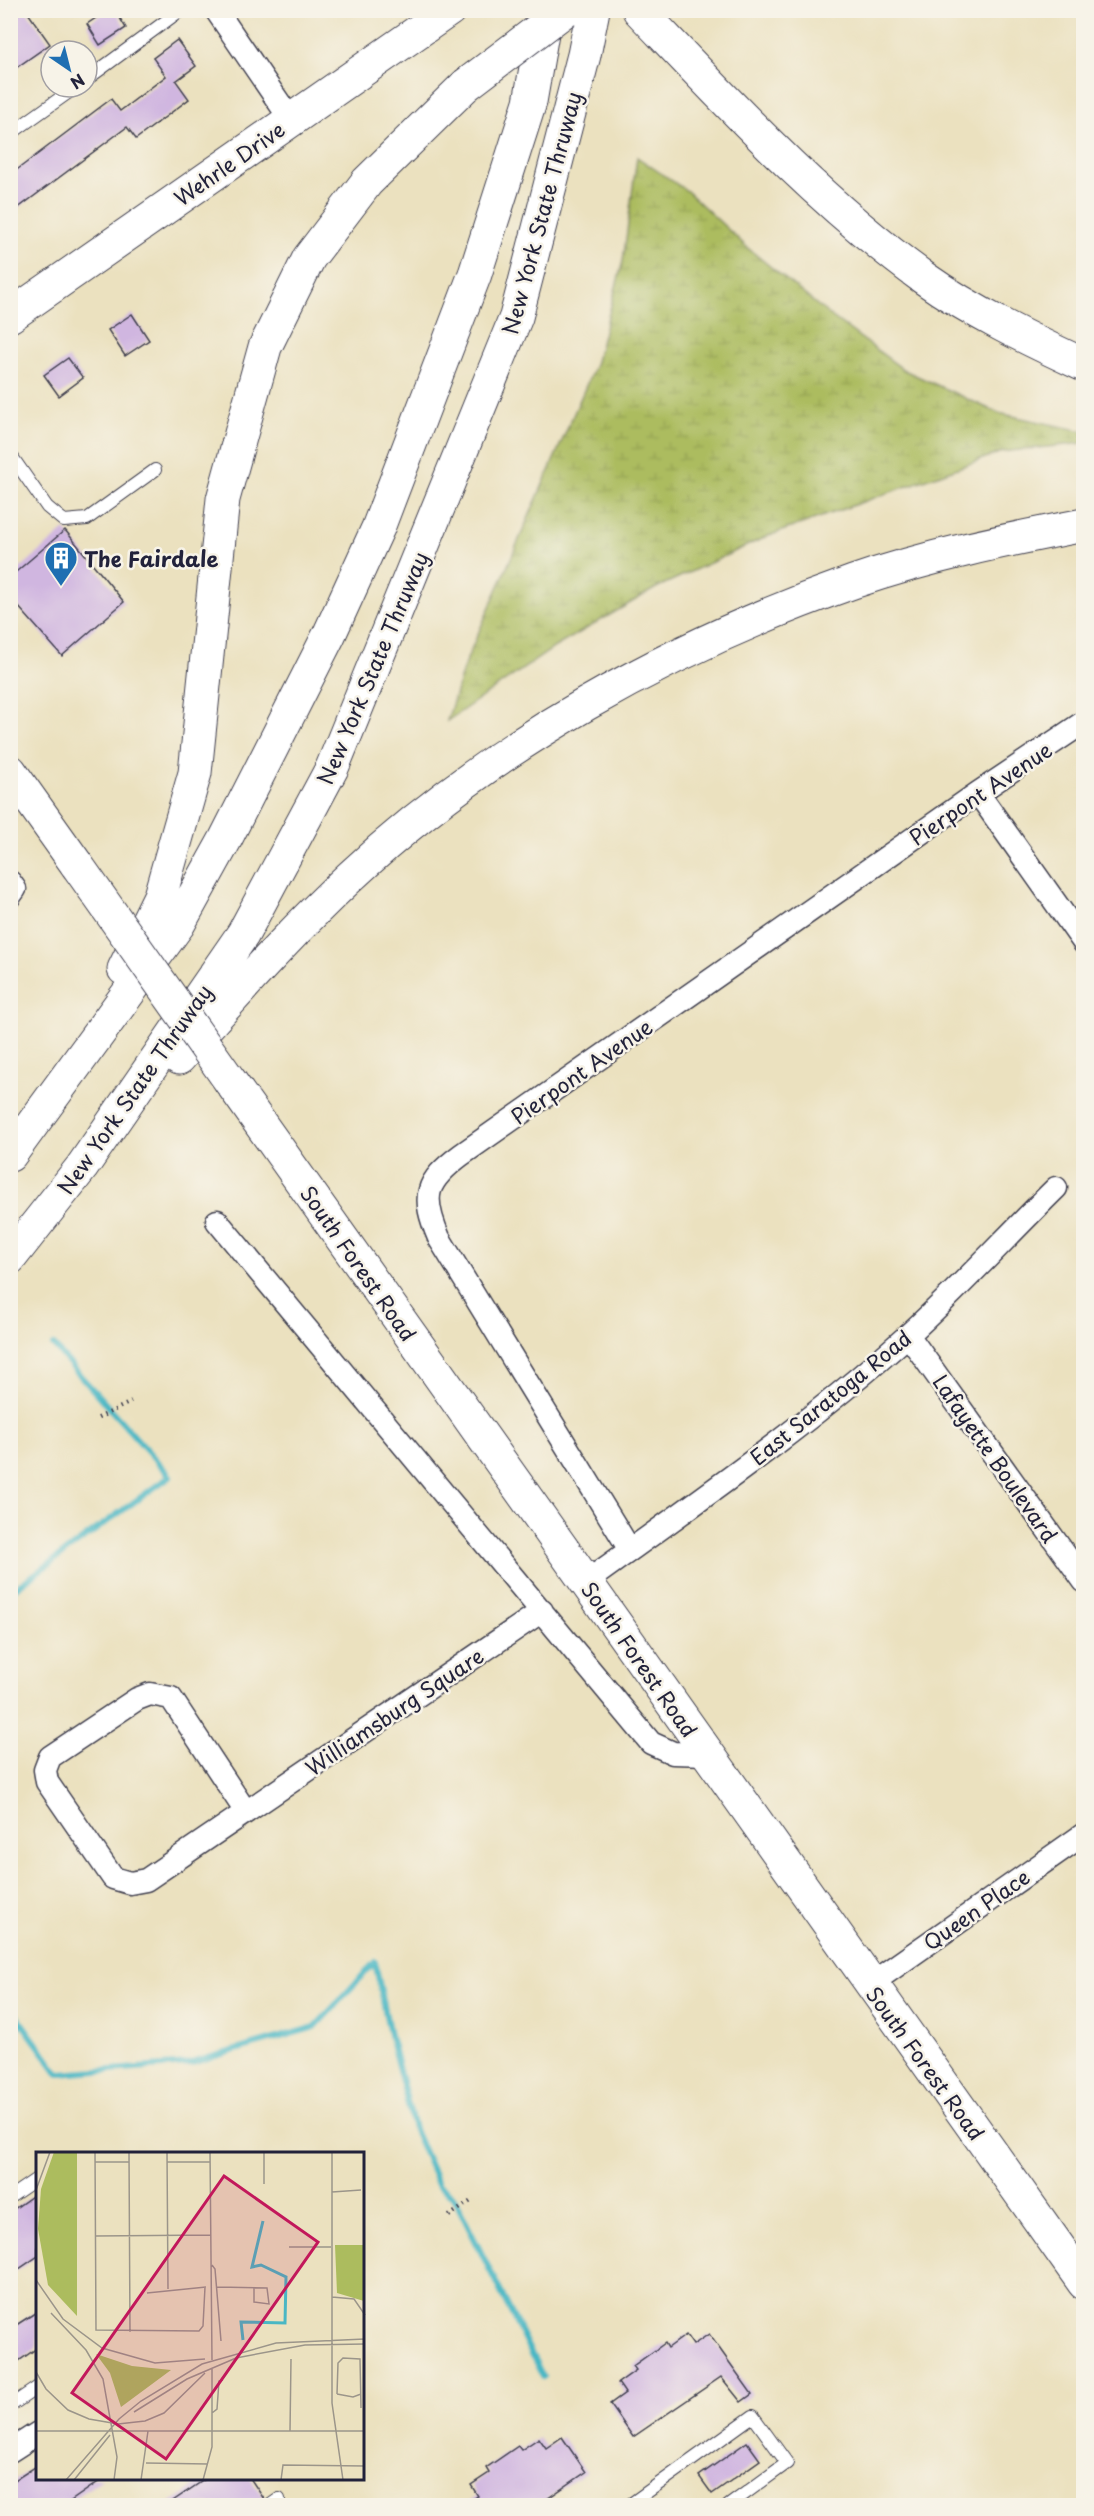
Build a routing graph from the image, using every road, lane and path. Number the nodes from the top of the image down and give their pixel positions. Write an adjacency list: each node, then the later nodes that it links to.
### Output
1 (181, 10): 8 (lane)
2 (216, 10): 10 (street)
3 (449, 10): 10 (main road, Wehrle Drive)
4 (546, 10): 23 (main road, New York State Thruway)
5 (565, 10): 23 (main road, bridge)
6 (593, 10): 25 (main road, New York State Thruway)
7 (639, 10): 13 (main road)
8 (99, 70)
9 (59, 99): 11 (lane)
10 (291, 120): 12 (main road, Wehrle Drive)
11 (10, 134)
12 (10, 316)
13 (1083, 365)
14 (10, 454): 15 (lane)
15 (155, 470)
16 (1083, 525): 25 (main road)
17 (1083, 722): 19 (street, Pierpont Avenue)
18 (10, 771): 34 (main road, South Forest Road, bridge)
19 (978, 793): 22 (street); 32 (street, Pierpont Avenue)
20 (10, 882): 21 (street)
21 (10, 896)
22 (1083, 943)
23 (85, 1051): 24 (main road, New York State Thruway)
24 (10, 1155)
25 (82, 1167): 28 (main road, New York State Thruway)
26 (1056, 1188): 29 (street, East Saratoga Road)
27 (217, 1221): 35 (street, South Forest Road)
28 (10, 1258)
29 (908, 1335): 32 (street, East Saratoga Road); 33 (street, Lafayette Boulevard)
30 (131, 1402): 31 (path)
31 (98, 1418)
32 (630, 1550): 34 (street, East Saratoga Road)
33 (1083, 1581)
34 (585, 1582): 36 (main road, South Forest Road)
35 (542, 1611): 36 (street, South Forest Road); 37 (street, Williamsburg Square)
36 (708, 1754): 39 (main road, South Forest Road)
37 (246, 1812): 37 (street, Williamsburg Square)
38 (1083, 1834): 39 (street, Queen Place)
39 (869, 1985): 44 (main road, South Forest Road)
40 (36, 2179): 41 (lane)
41 (10, 2198)
42 (471, 2201): 43 (path)
43 (449, 2216)
44 (1083, 2283)
45 (36, 2388): 46 (lane)
46 (10, 2406)
47 (36, 2434): 48 (street)
48 (10, 2451)
49 (628, 2505): 50 (lane)
50 (728, 2505)

